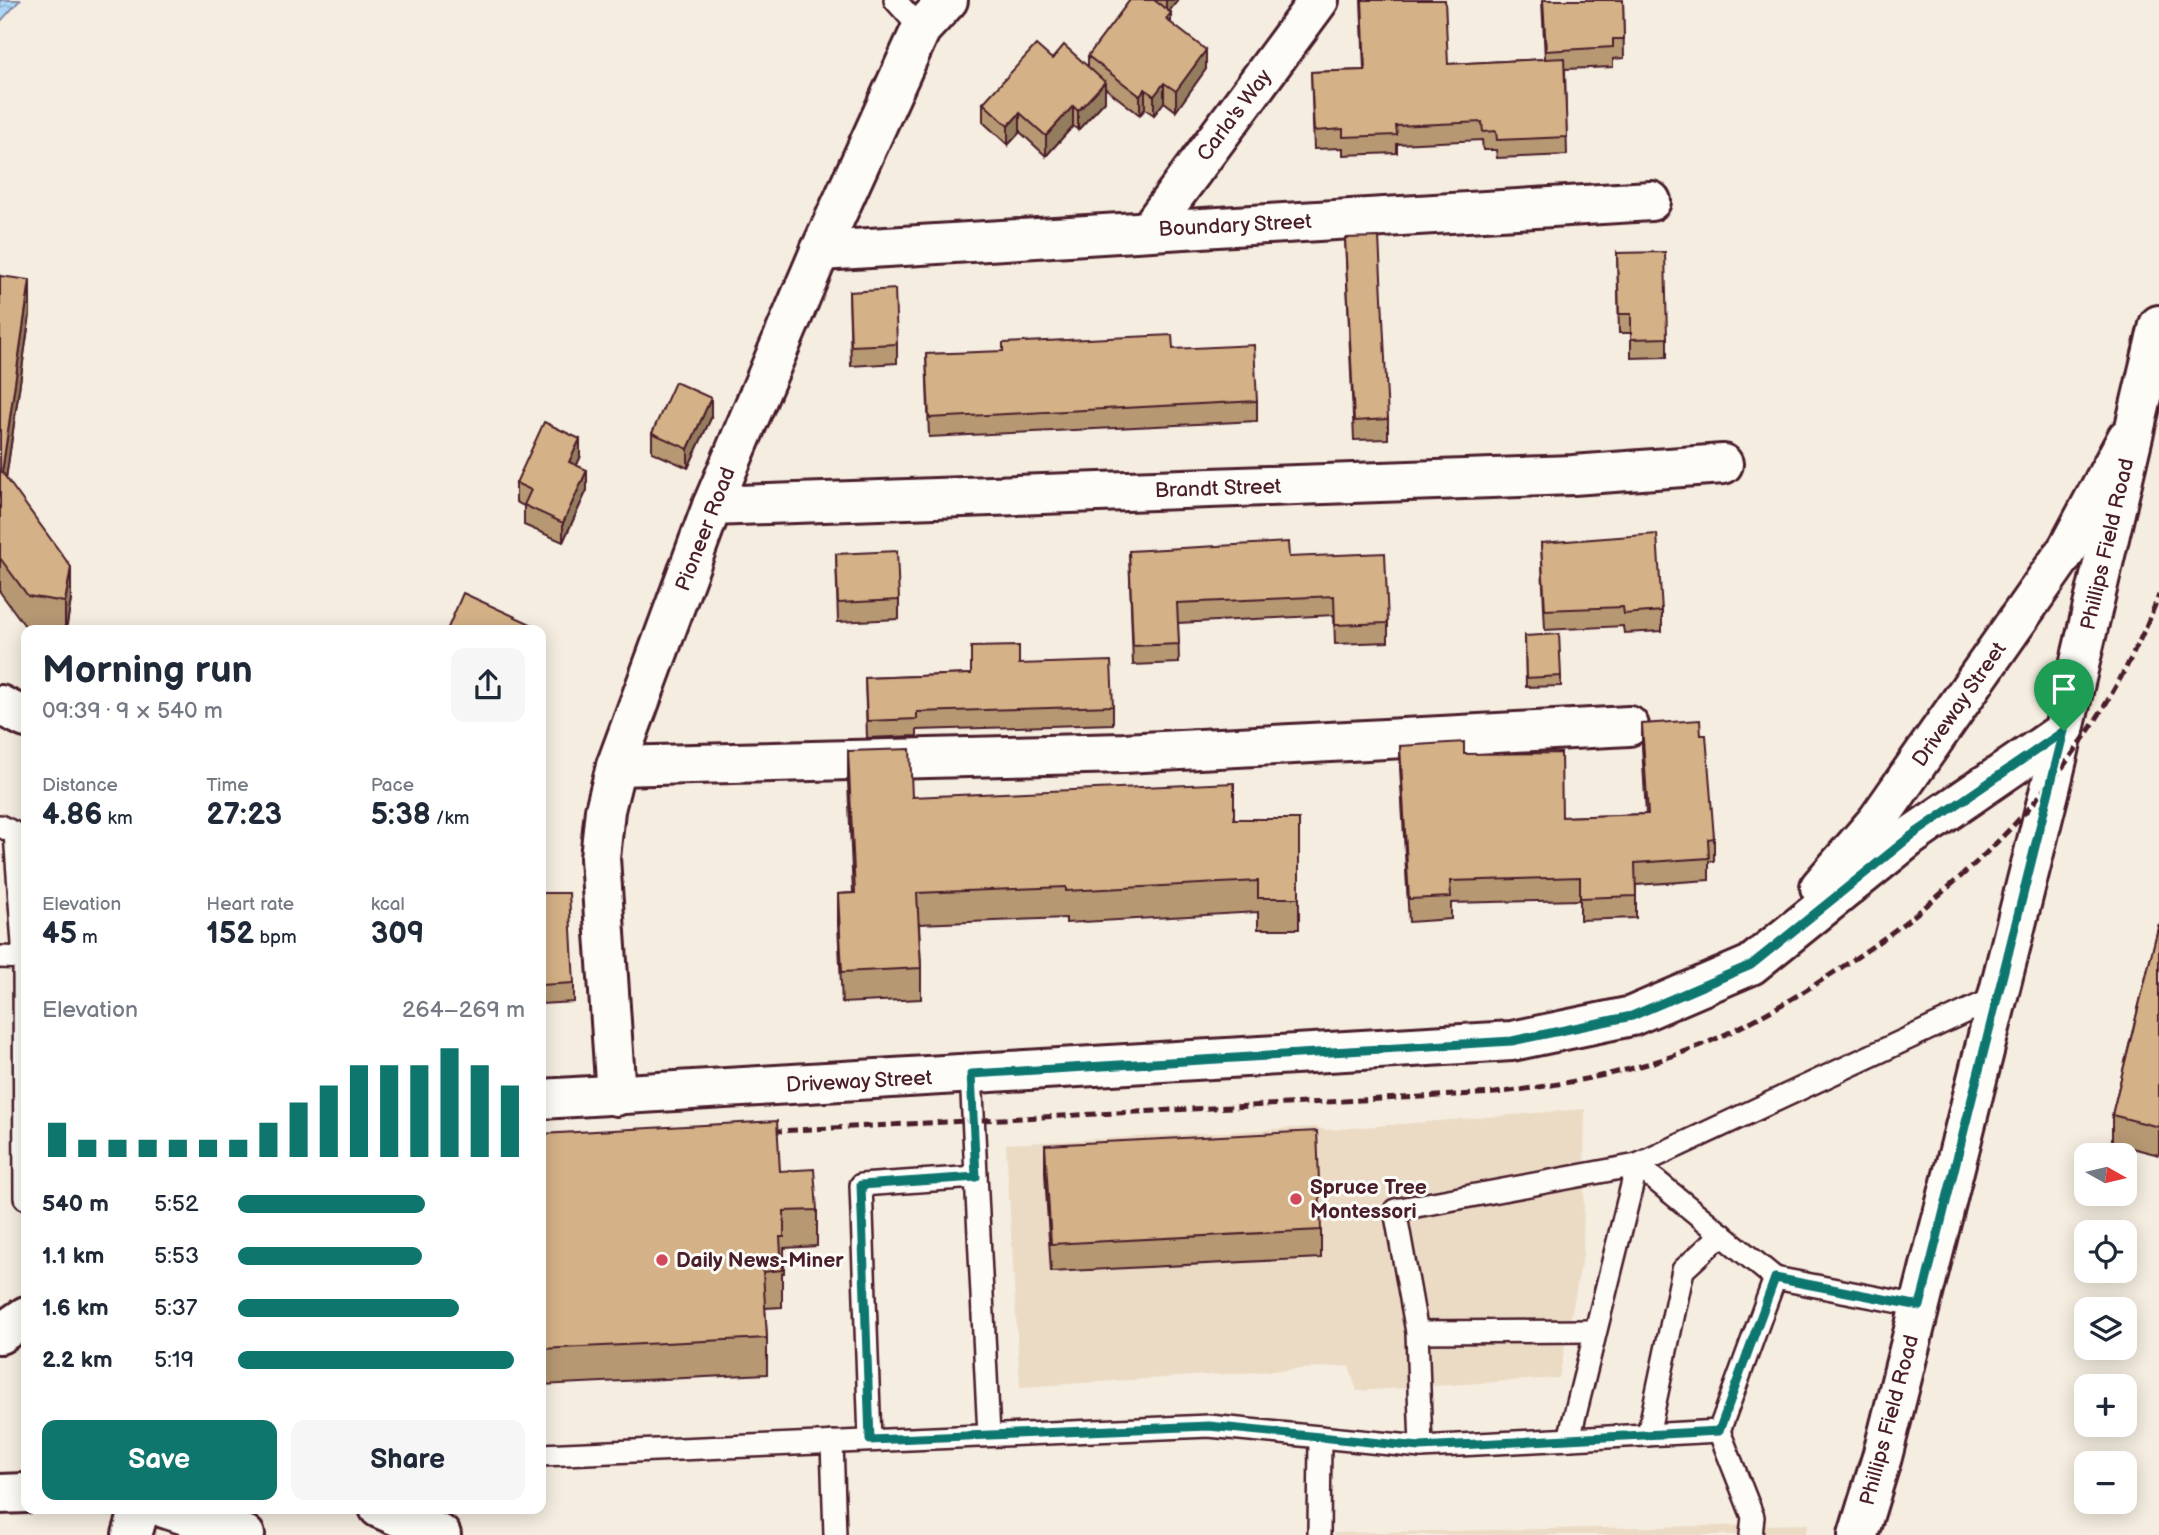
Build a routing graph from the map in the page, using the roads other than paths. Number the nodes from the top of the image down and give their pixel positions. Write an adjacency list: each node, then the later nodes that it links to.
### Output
1 (895, 0): 4 (lane)
2 (948, 0): 4 (street, Pioneer Road)
3 (1320, 0): 6 (street, Carla's Way)
4 (921, 29): 7 (street, Pioneer Road)
5 (1651, 201): 6 (street, Boundary Street)
6 (1149, 230): 7 (street, Boundary Street)
7 (820, 251): 11 (street, Pioneer Road)
8 (2159, 325): 9 (street, Phillips Field Road)
9 (2136, 421): 15 (street, Phillips Field Road); 21 (street, Driveway Street)
10 (1723, 464): 11 (street, Brandt Street)
11 (712, 506): 16 (street, Pioneer Road)
12 (0, 705): 13 (street)
13 (21, 716)
14 (1629, 726): 16 (street)
15 (2064, 731): 21 (street, Driveway Street); 22 (street, Phillips Field Road)
16 (616, 766): 24 (street, Pioneer Road)
17 (0, 826): 18 (lane)
18 (21, 908)
19 (0, 957): 20 (lane)
20 (21, 958)
21 (1751, 965): 23 (street, Driveway Street)
22 (1997, 997): 26 (lane); 30 (street, Phillips Field Road)
23 (971, 1074): 24 (street, Driveway Street); 27 (lane)
24 (616, 1096): 25 (street, Driveway Street)
25 (546, 1099)
26 (1637, 1165): 28 (lane); 32 (lane); 33 (lane)
27 (976, 1177): 37 (lane); 41 (lane)
28 (1722, 1234): 29 (lane); 38 (lane)
29 (1775, 1278): 30 (lane); 36 (lane)
30 (1920, 1306): 54 (street, Phillips Field Road)
31 (21, 1320): 34 (street)
32 (1594, 1331): 33 (lane); 40 (lane)
33 (1418, 1332): 43 (lane)
34 (0, 1336): 35 (street)
35 (21, 1350)
36 (1719, 1431): 38 (lane); 53 (lane)
37 (989, 1435): 39 (lane); 41 (lane)
38 (1648, 1435): 40 (lane)
39 (1320, 1437): 43 (lane); 52 (lane)
40 (1569, 1439): 43 (lane)
41 (870, 1440): 42 (lane)
42 (832, 1442): 44 (lane); 51 (lane)
43 (1420, 1447)
44 (546, 1455)
45 (21, 1493): 46 (street)
46 (0, 1494)
47 (138, 1514): 49 (street)
48 (182, 1514): 50 (street)
49 (132, 1535)
50 (245, 1535)
51 (835, 1535)
52 (1319, 1535)
53 (1751, 1535)
54 (1858, 1535)

